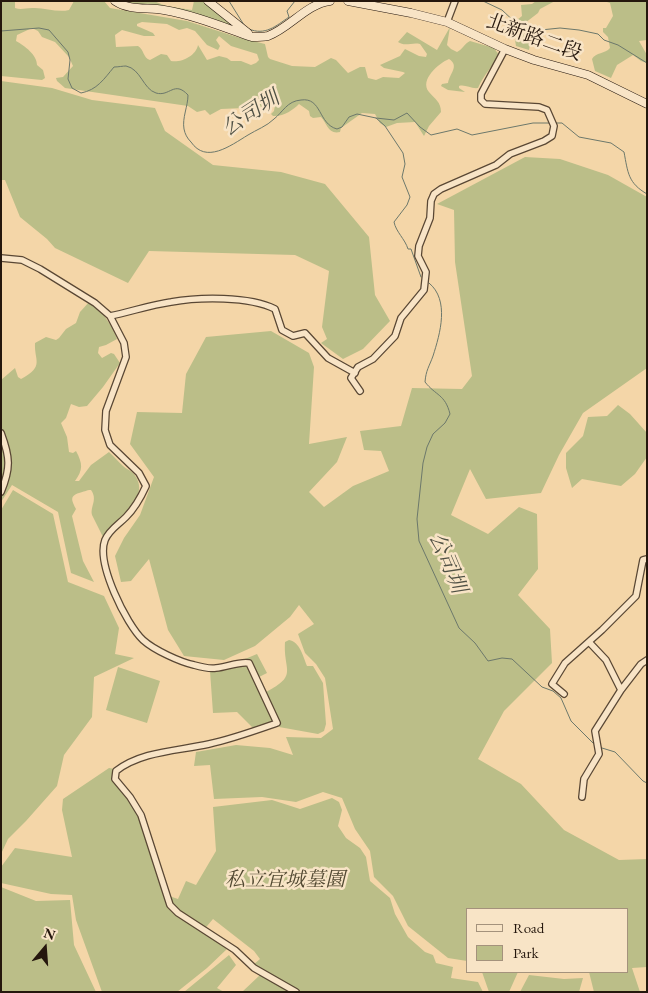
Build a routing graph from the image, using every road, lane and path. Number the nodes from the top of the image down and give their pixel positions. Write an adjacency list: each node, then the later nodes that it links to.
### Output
1 (115, 1): 7 (main road)
2 (208, 1): 7 (main road)
3 (330, 1): 7 (main road)
4 (348, 1): 6 (main road, 北新路二段)
5 (455, 1): 6 (street)
6 (447, 22): 8 (main road, 北新路二段)
7 (252, 37)
8 (505, 49): 9 (main road, 北新路二段); 12 (street)
9 (647, 104)
10 (1, 258): 11 (street)
11 (110, 316): 12 (street); 22 (street)
12 (355, 374): 13 (street)
13 (360, 391)
14 (1, 433): 15 (street)
15 (1, 492)
16 (647, 559): 17 (street)
17 (588, 642): 19 (street); 20 (street)
18 (647, 660): 19 (street)
19 (620, 690): 21 (street)
20 (564, 694)
21 (582, 797)
22 (296, 992)

